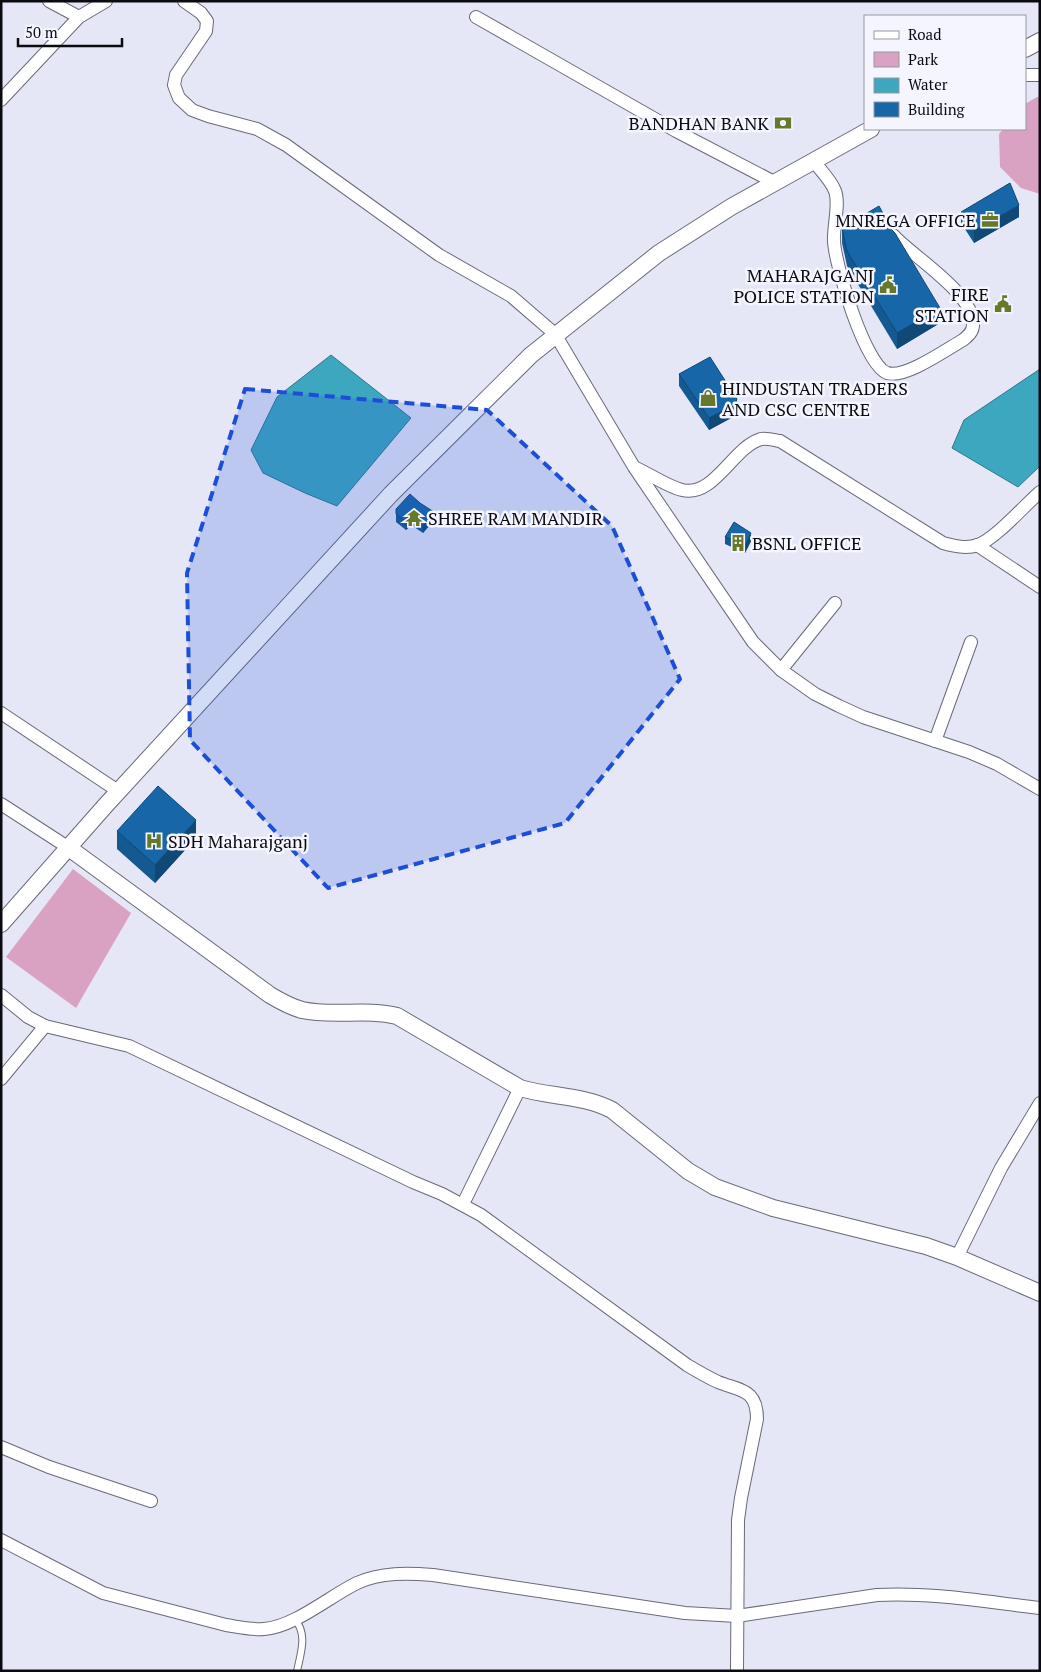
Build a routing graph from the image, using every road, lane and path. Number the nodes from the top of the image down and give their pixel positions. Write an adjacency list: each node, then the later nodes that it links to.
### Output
1 (49, 1): 4 (street)
2 (106, 1): 4 (street)
3 (184, 1): 17 (street)
4 (79, 17): 10 (street)
5 (476, 17): 15 (street)
6 (1040, 41): 7 (street)
7 (1026, 48)
8 (1040, 74): 9 (street)
9 (1026, 75)
10 (1, 100)
11 (868, 130): 13 (street)
12 (876, 130): 13 (street)
13 (837, 147): 14 (street)
14 (813, 160): 15 (street); 16 (street)
15 (774, 182): 17 (street)
16 (893, 235)
17 (555, 334): 18 (street); 28 (street)
18 (634, 466): 20 (street); 24 (street)
19 (1040, 492): 20 (street)
20 (977, 545): 21 (street)
21 (1040, 587)
22 (835, 603): 24 (street)
23 (971, 642): 26 (street)
24 (780, 670): 26 (street)
25 (1, 713): 28 (street)
26 (935, 742): 27 (street)
27 (1040, 790)
28 (118, 791): 30 (street)
29 (1, 804): 30 (street)
30 (69, 848): 31 (street); 35 (street)
31 (1, 924)
32 (1, 995): 33 (street)
33 (45, 1026): 34 (street); 37 (street)
34 (1, 1079)
35 (520, 1088): 37 (street); 38 (street)
36 (1040, 1103): 38 (street)
37 (463, 1204): 44 (street)
38 (957, 1257): 39 (street)
39 (1040, 1293)
40 (1, 1447): 41 (street)
41 (151, 1501)
42 (1, 1540): 45 (street)
43 (1040, 1608): 44 (street)
44 (737, 1616): 45 (street); 47 (street)
45 (294, 1618): 46 (lane)
46 (297, 1671)
47 (737, 1671)

